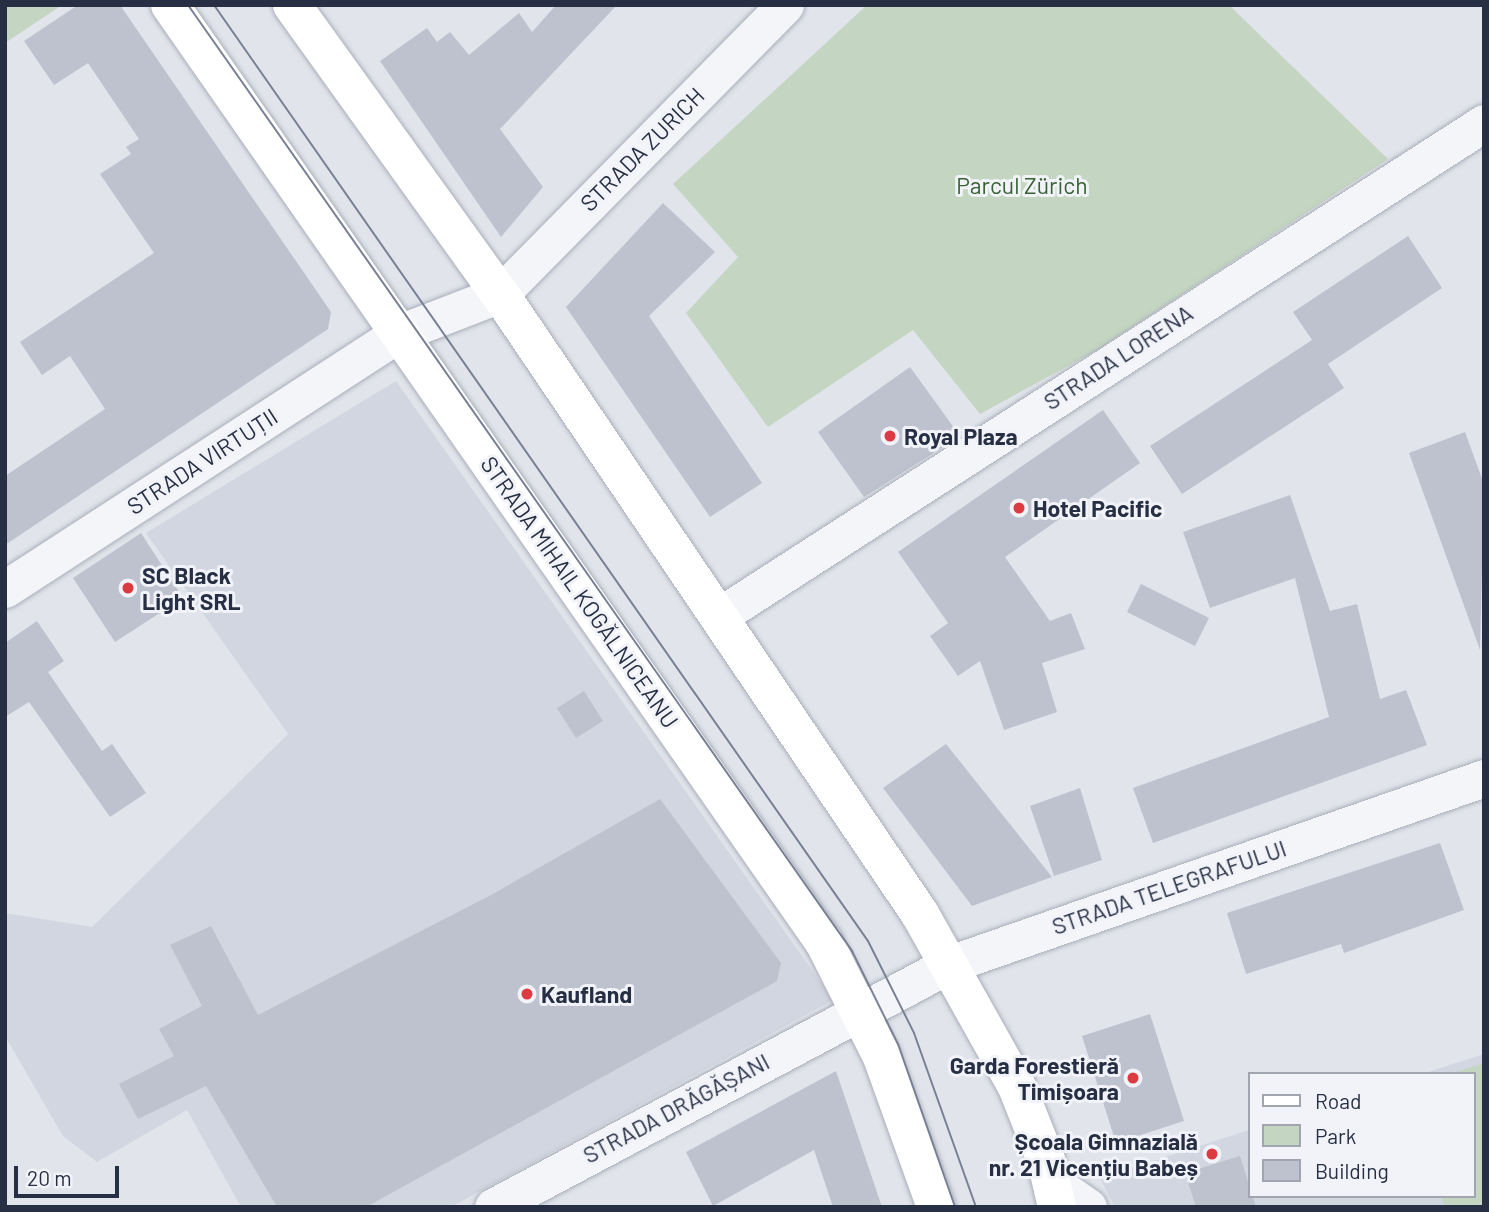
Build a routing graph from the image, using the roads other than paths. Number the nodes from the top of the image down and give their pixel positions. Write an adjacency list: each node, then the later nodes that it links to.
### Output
1 (170, 5): 6 (street, STRADA MIHAIL KOGĂLNICEANU)
2 (292, 5): 5 (street)
3 (785, 5): 5 (street, STRADA ZURICH)
4 (1484, 123): 8 (street, STRADA LORENA)
5 (500, 294): 6 (street, STRADA VIRTUȚII); 8 (street)
6 (399, 333): 7 (street, STRADA VIRTUȚII); 11 (street, STRADA MIHAIL KOGĂLNICEANU)
7 (5, 589)
8 (719, 616): 10 (street)
9 (1484, 778): 10 (street, STRADA TELEGRAFULUI)
10 (950, 964): 11 (street, STRADA TELEGRAFULUI); 12 (street)
11 (860, 1009): 13 (street, STRADA DRĂGĂȘANI); 14 (street, STRADA MIHAIL KOGĂLNICEANU)
12 (1054, 1194): 15 (street)
13 (493, 1207)
14 (936, 1207)
15 (1088, 1207)

